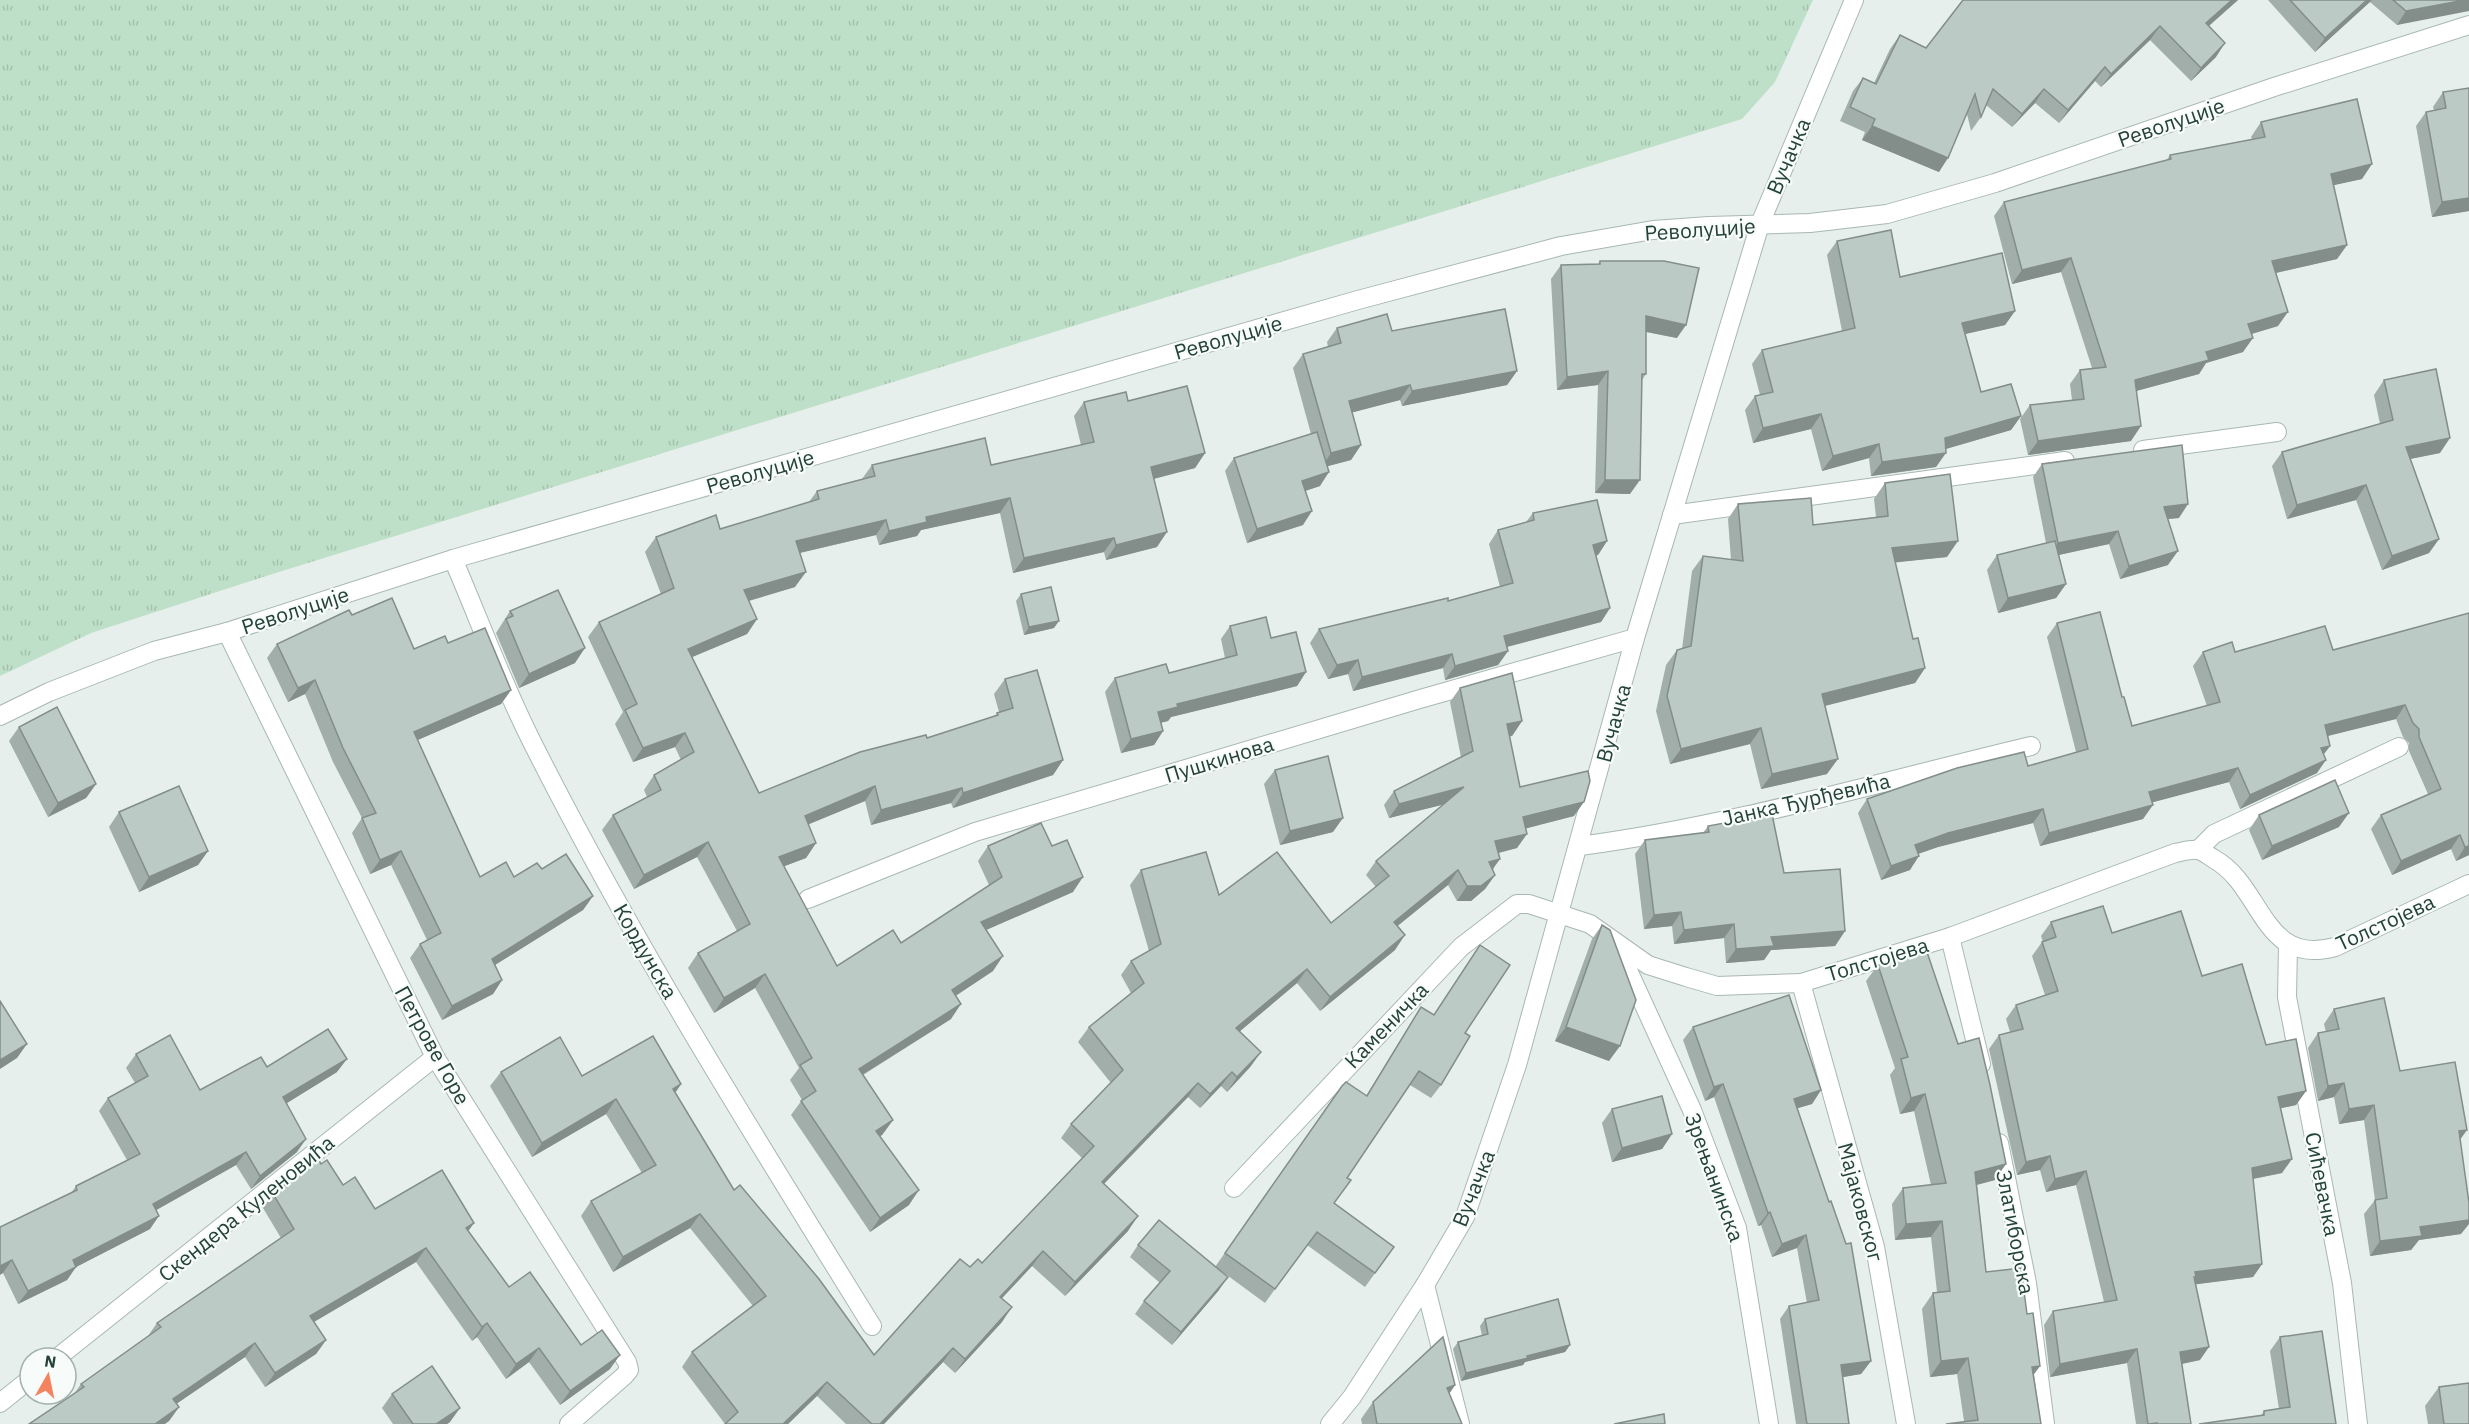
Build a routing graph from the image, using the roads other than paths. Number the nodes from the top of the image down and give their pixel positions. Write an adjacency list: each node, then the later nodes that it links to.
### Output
1 (1854, 0): 3 (street, Вучачка)
2 (2469, 25): 3 (street, Револуције)
3 (1760, 224): 7 (street, Вучачка); 8 (street, Револуције)
4 (2277, 432): 5 (street)
5 (2129, 452)
6 (2083, 458): 7 (street)
7 (1672, 515): 10 (street, Вучачка)
8 (453, 558): 9 (street, Револуције); 28 (street, Кордунска)
9 (227, 632): 11 (street, Револуције); 23 (street, Петрове Горе)
10 (1635, 638): 14 (street, Вучачка); 17 (street, Пушкинова)
11 (0, 716)
12 (2031, 746): 14 (street, Јанка Ђурђевића)
13 (2399, 747): 15 (street, Толстојева)
14 (1580, 846): 18 (street, Вучачка)
15 (2198, 850): 19 (street, Толстојева); 21 (street)
16 (2469, 884): 21 (street, Толстојева)
17 (808, 899)
18 (1559, 913): 20 (street, Толстојева); 26 (street, Каменичка); 27 (street, Вучачка)
19 (1950, 937): 22 (street, Толстојева); 24 (street)
20 (1616, 943): 22 (street, Толстојева); 35 (street, Зрењанинска)
21 (2288, 945): 38 (street, Сићевачка)
22 (1801, 983): 36 (street, Мајаковског)
23 (435, 1057): 29 (street, Скендера Куленовића); 32 (street, Петрове Горе)
24 (1984, 1076)
25 (1995, 1122): 37 (street, Златиборска)
26 (1234, 1188)
27 (1425, 1285): 33 (street, Вучачка); 34 (street)
28 (872, 1326)
29 (72, 1346)
30 (18, 1389): 31 (street)
31 (0, 1403)
32 (569, 1424)
33 (1330, 1424)
34 (1460, 1424)
35 (1769, 1424)
36 (1906, 1424)
37 (2045, 1424)
38 (2358, 1424)

